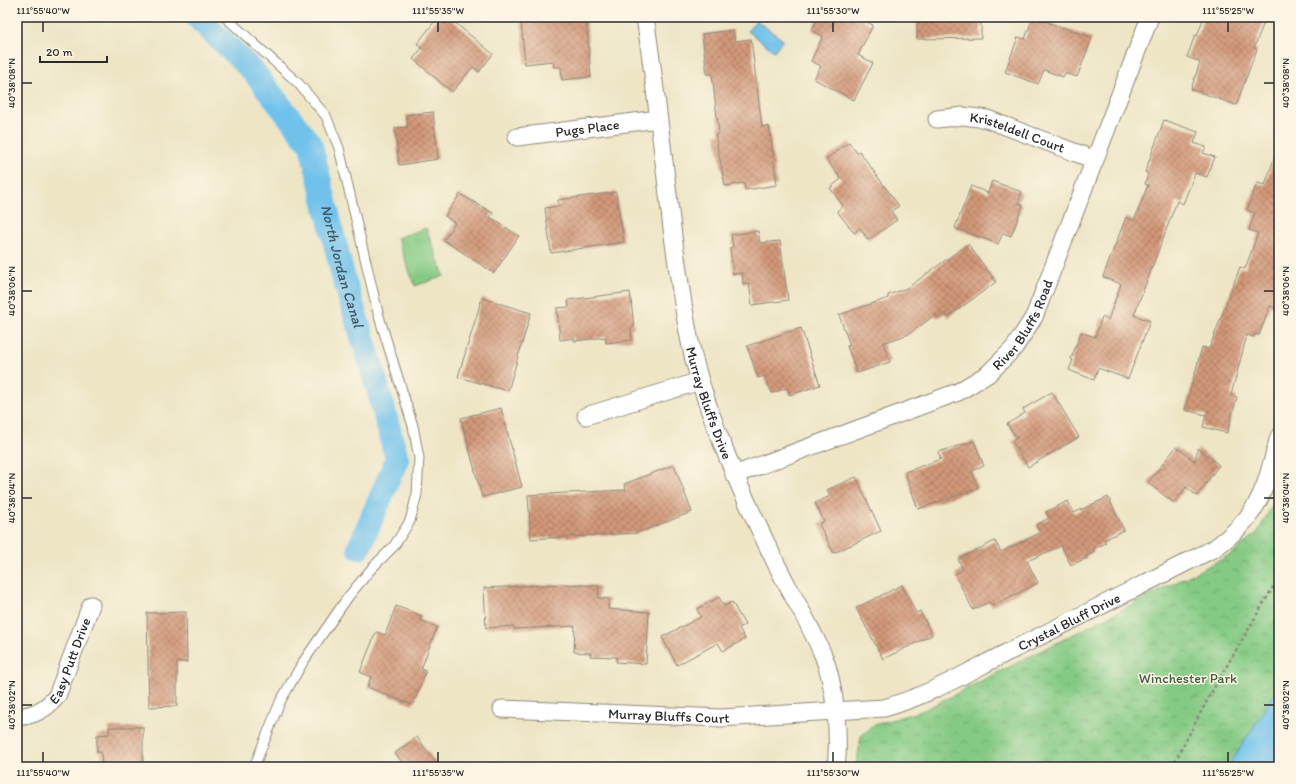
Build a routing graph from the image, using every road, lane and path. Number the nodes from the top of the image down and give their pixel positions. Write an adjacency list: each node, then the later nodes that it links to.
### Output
1 (225, 17): 17 (lane)
2 (645, 17): 4 (street, Murray Bluffs Drive)
3 (1150, 17): 7 (street, River Bluffs Road)
4 (658, 119): 6 (street, Pugs Place); 8 (street, Murray Bluffs Drive)
5 (938, 119): 7 (street, Kristeldell Court)
6 (517, 137)
7 (1095, 160): 11 (street, River Bluffs Road)
8 (700, 381): 9 (street); 11 (street, Murray Bluffs Drive)
9 (586, 416)
10 (1279, 437): 15 (street, Crystal Bluff Drive)
11 (734, 475): 15 (street, Murray Bluffs Drive)
12 (1279, 577): 19 (path)
13 (91, 604): 16 (street, Easy Putt Drive)
14 (502, 709): 15 (street, Murray Bluffs Court)
15 (834, 710): 18 (street, Murray Bluffs Drive)
16 (17, 717)
17 (254, 767)
18 (836, 767)
19 (1172, 767)

